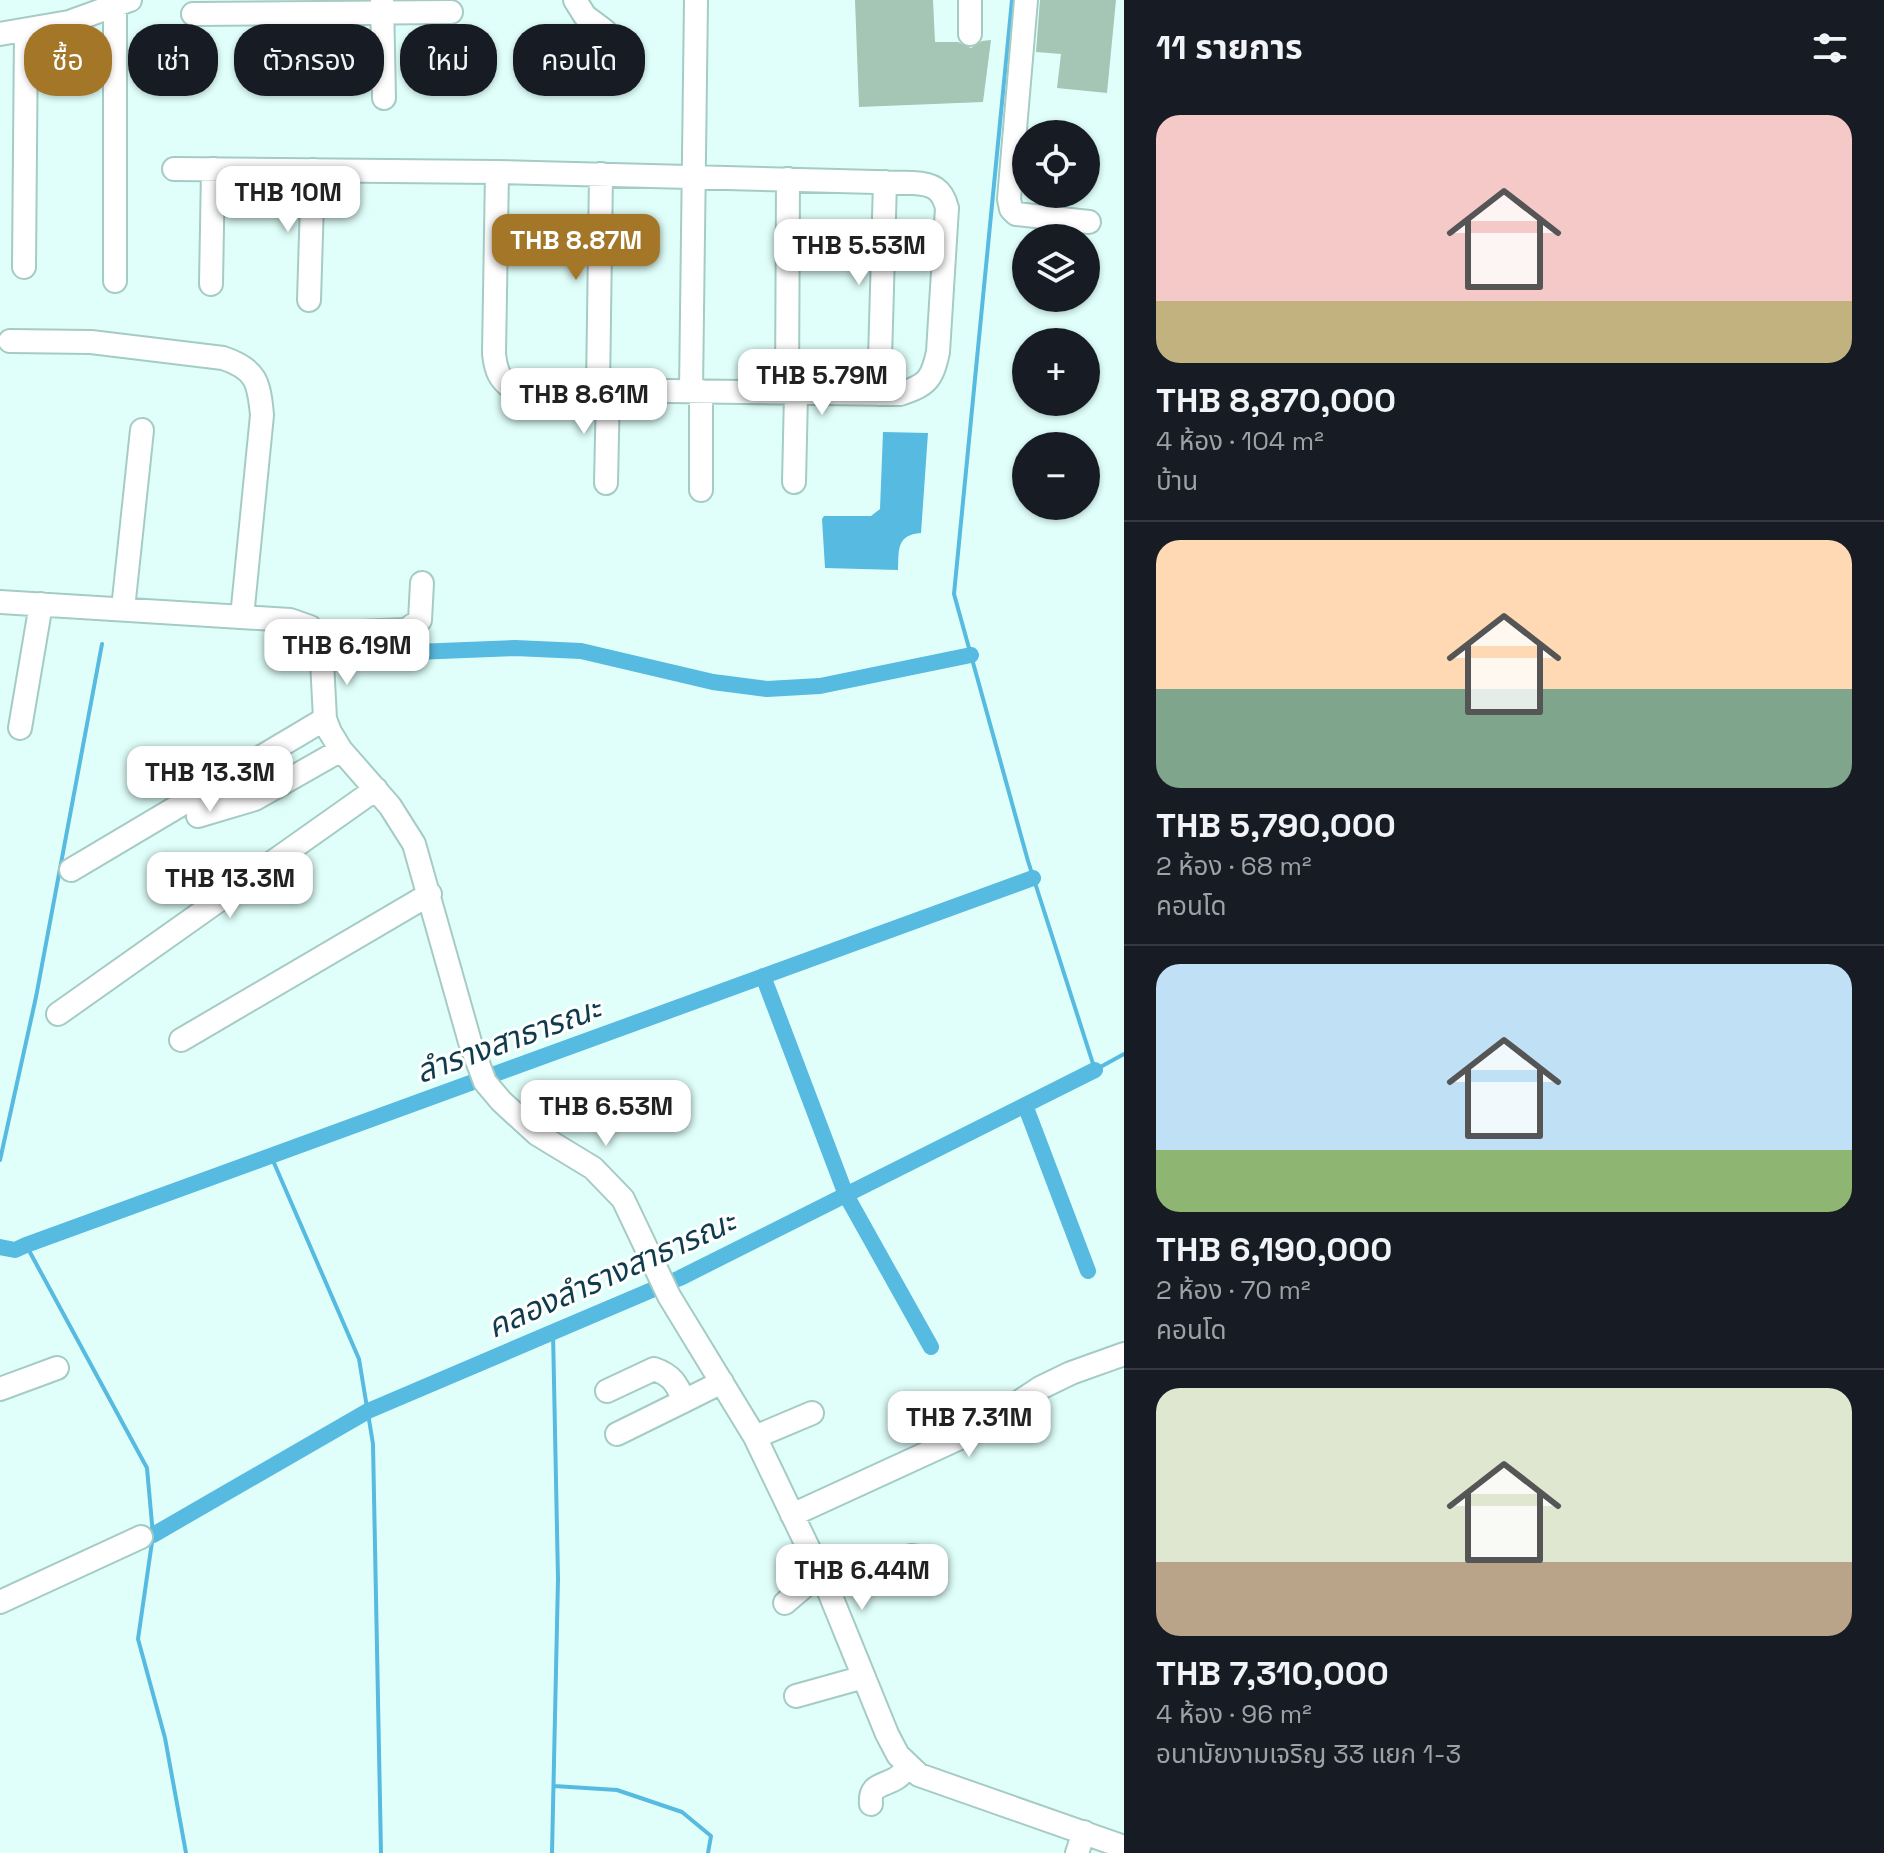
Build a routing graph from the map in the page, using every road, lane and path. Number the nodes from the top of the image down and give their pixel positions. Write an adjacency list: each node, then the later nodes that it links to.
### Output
1 (575, 0): 10 (street)
2 (696, 0): 21 (street)
3 (970, 0): 13 (street)
4 (1026, 0): 24 (street)
5 (122, 4): 9 (street); 26 (street)
6 (382, 6): 7 (street); 8 (street); 15 (street)
7 (451, 12)
8 (193, 14)
9 (58, 24)
10 (596, 24)
11 (24, 30): 12 (street)
12 (0, 34)
13 (970, 34)
14 (25, 96): 25 (street)
15 (384, 98)
16 (174, 169): 17 (street)
17 (213, 169): 18 (street); 27 (street)
18 (313, 170): 19 (street); 28 (street)
19 (497, 172): 20 (street); 30 (street)
20 (601, 174): 21 (street); 30 (street)
21 (693, 177): 22 (street); 31 (street)
22 (788, 179): 23 (street); 32 (street)
23 (885, 182): 33 (street); 33 (street)
24 (1089, 222)
25 (24, 267)
26 (115, 281)
27 (211, 284)
28 (309, 300)
29 (10, 341): 42 (street)
30 (603, 390): 31 (street); 36 (street)
31 (696, 391): 32 (street); 37 (street)
32 (791, 393): 33 (street); 35 (street)
33 (879, 394)
34 (142, 430): 41 (street)
35 (794, 482)
36 (606, 483)
37 (701, 490)
38 (422, 583): 43 (street)
39 (0, 602): 40 (street)
40 (41, 604): 41 (street); 45 (street)
41 (123, 609): 42 (street)
42 (242, 617): 43 (street)
43 (317, 634): 44 (street)
44 (325, 719): 46 (street); 49 (street)
45 (20, 728)
46 (341, 750): 47 (street); 48 (street)
47 (376, 789): 50 (street); 51 (street)
48 (198, 816)
49 (71, 870)
50 (430, 894): 52 (street); 55 (street)
51 (58, 1014)
52 (181, 1040)
53 (1124, 1355): 62 (street)
54 (57, 1368): 56 (street)
55 (722, 1382): 58 (street); 61 (street)
56 (0, 1389)
57 (607, 1391): 58 (street)
58 (684, 1401): 60 (street)
59 (812, 1413): 61 (street)
60 (617, 1434)
61 (755, 1437): 62 (street)
62 (792, 1515): 65 (street)
63 (141, 1537): 66 (street)
64 (930, 1576): 65 (street)
65 (824, 1581): 67 (street); 68 (street)
66 (0, 1602)
67 (785, 1603)
68 (864, 1677): 69 (street); 70 (street)
69 (796, 1696)
70 (908, 1767): 71 (street); 72 (street)
71 (871, 1804)
72 (1081, 1843): 73 (street)
73 (1124, 1847)

